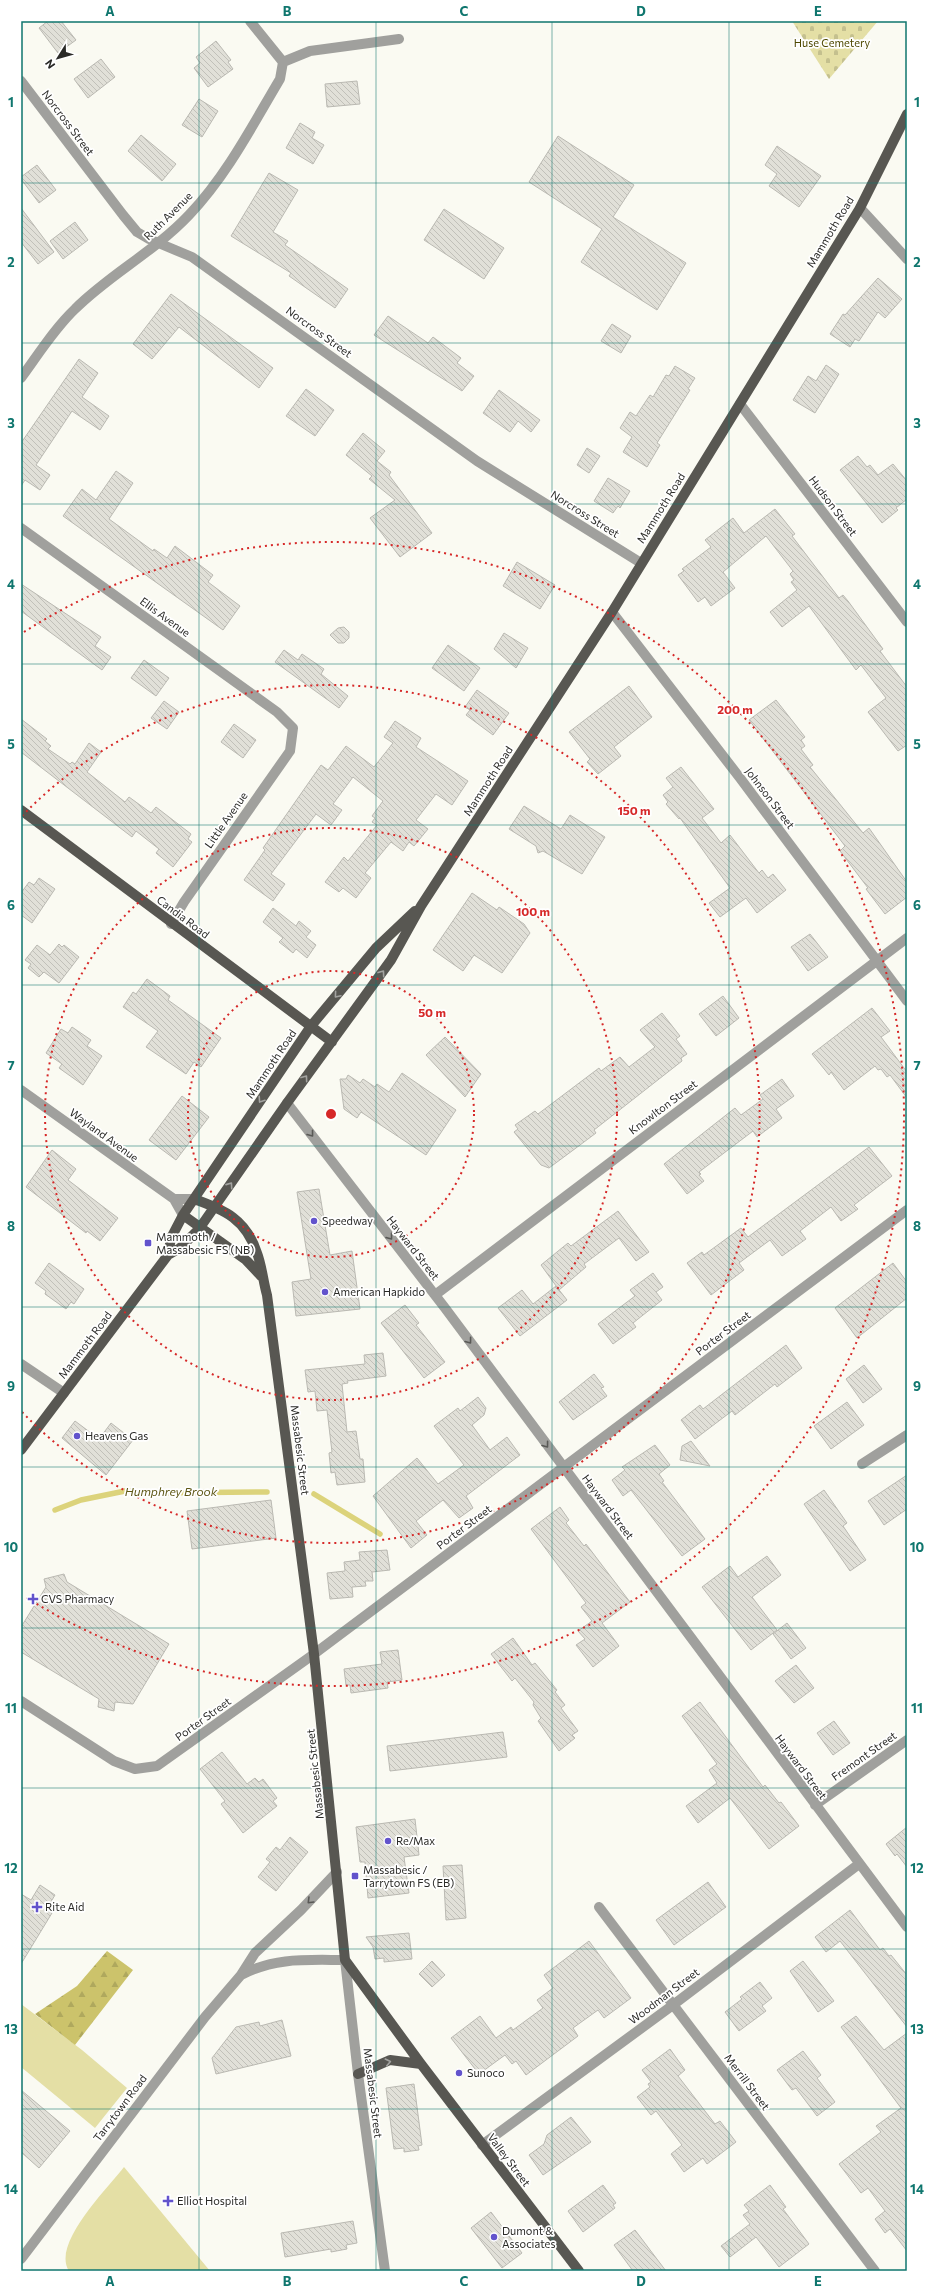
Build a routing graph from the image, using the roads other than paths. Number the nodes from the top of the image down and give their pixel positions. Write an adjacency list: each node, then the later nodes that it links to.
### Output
1 (250, 21): 3 (street)
2 (399, 39): 3 (street)
3 (283, 62): 7 (street, Ruth Avenue)
4 (21, 81): 7 (street, Norcross Street)
5 (907, 114): 6 (main road, Mammoth Road)
6 (860, 208): 8 (street); 10 (main road, Mammoth Road)
7 (160, 243): 9 (street, Ruth Avenue); 12 (street, Norcross Street)
8 (907, 259)
9 (21, 378)
10 (740, 404): 12 (main road, Mammoth Road); 14 (street, Hudson Street)
11 (21, 528): 15 (street, Ellis Avenue)
12 (641, 563): 13 (main road, Mammoth Road)
13 (612, 612): 17 (main road, Mammoth Road); 20 (street, Johnson Street)
14 (907, 622)
15 (293, 728): 18 (street, Little Avenue)
16 (21, 810): 18 (main road, Candia Road)
17 (421, 906): 22 (main road, Mammoth Road, one-way to 22); 23 (main road, Mammoth Road, one-way to 17)
18 (171, 924): 22 (main road, Candia Road)
19 (907, 938): 20 (street, Knowlton Street)
20 (876, 962): 21 (street, Johnson Street); 34 (street, Knowlton Street)
21 (907, 1001)
22 (311, 1026): 23 (main road, Candia Road); 26 (main road, Mammoth Road, one-way to 26)
23 (332, 1042): 25 (main road, Mammoth Road, one-way to 23)
24 (21, 1090): 27 (street, Wayland Avenue)
25 (287, 1103): 28 (main road, Mammoth Road, one-way to 25); 34 (street, Hayward Street, one-way to 34)
26 (194, 1199): 27 (street); 28 (main road, Massabesic Street); 30 (main road, Mammoth Road)
27 (174, 1200): 30 (street, Wayland Avenue)
28 (215, 1207): 31 (main road, Mammoth Road); 33 (main road, Massabesic Street)
29 (907, 1210): 40 (street, Porter Street)
30 (183, 1215): 31 (main road, Massabesic Street); 32 (main road, Mammoth Road)
31 (199, 1229): 32 (main road, Mammoth Road); 33 (main road, Massabesic Street)
32 (168, 1255): 36 (main road, Mammoth Road)
33 (261, 1276): 41 (main road, Massabesic Street)
34 (434, 1295): 40 (street, Hayward Street, one-way to 40)
35 (21, 1364): 36 (street)
36 (64, 1393): 38 (main road, Mammoth Road)
37 (907, 1434): 39 (street)
38 (21, 1450)
39 (862, 1464)
40 (563, 1468): 41 (street, Porter Street); 44 (street, Hayward Street)
41 (314, 1654): 42 (street, Porter Street); 46 (main road, Massabesic Street)
42 (21, 1701)
43 (907, 1740): 44 (street, Fremont Street)
44 (815, 1805): 45 (street, Hayward Street)
45 (859, 1864): 48 (street, Hayward Street); 51 (street, Woodman Street)
46 (336, 1872): 49 (main road, Massabesic Street); 50 (street, Tarrytown Road, one-way to 50)
47 (598, 1908): 51 (street, Merrill Street)
48 (907, 1927)
49 (345, 1960): 50 (street, Tarrytown Road); 52 (main road, Valley Street); 53 (street, Massabesic Street)
50 (241, 1974): 55 (street, Tarrytown Road)
51 (673, 2005): 54 (street, Woodman Street); 58 (street, Merrill Street)
52 (421, 2064): 53 (main road, one-way to 52); 54 (main road, Valley Street)
53 (358, 2074): 56 (street, Massabesic Street)
54 (482, 2145): 57 (main road, Valley Street)
55 (21, 2259)
56 (385, 2271)
57 (579, 2271)
58 (875, 2271)

